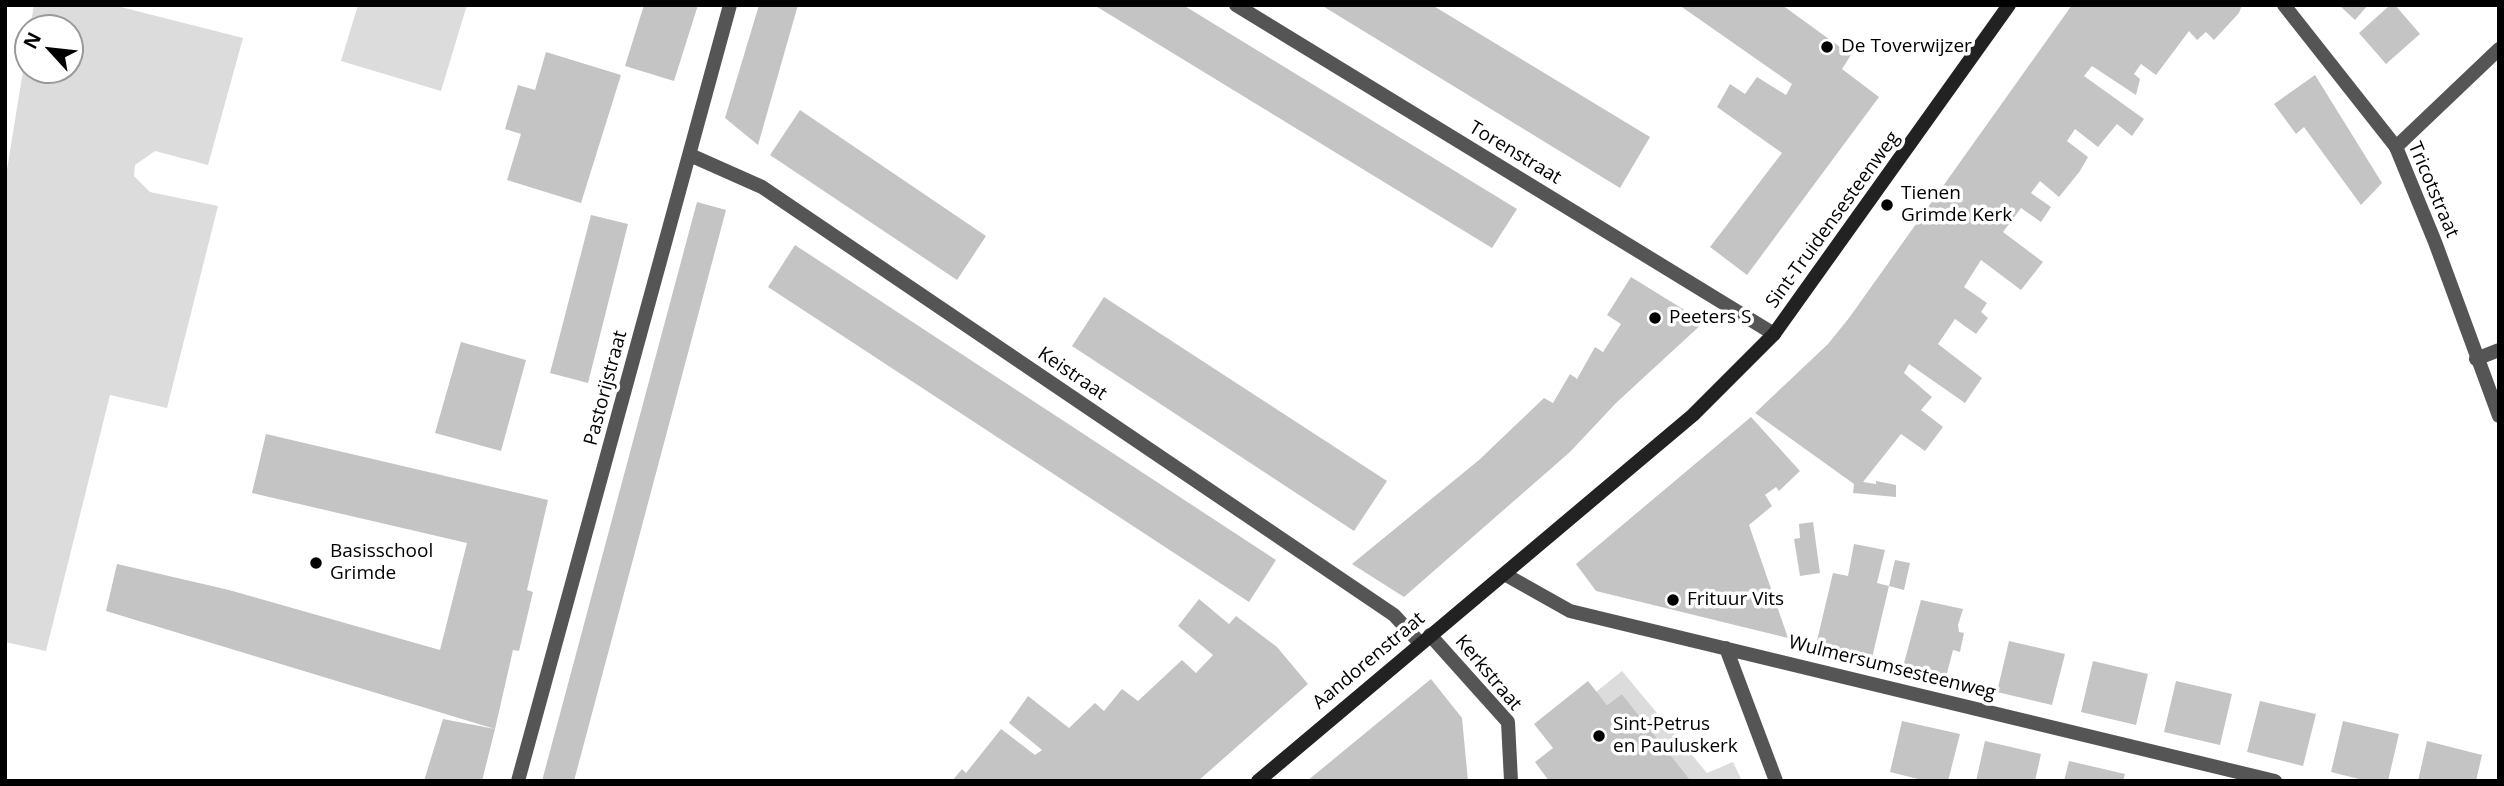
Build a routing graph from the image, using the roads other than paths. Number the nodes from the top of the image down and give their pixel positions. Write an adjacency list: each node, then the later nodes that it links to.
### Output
1 (730, 5): 7 (street, Pastorijstraat)
2 (1236, 5): 8 (street, Torenstraat)
3 (2010, 5): 8 (main road, Sint-Truidensesteenweg)
4 (2284, 5): 6 (street, Tricotstraat)
5 (2499, 49): 6 (street)
6 (2396, 147): 10 (street, Tricotstraat)
7 (690, 155): 13 (street, Keistraat); 15 (street, Pastorijstraat)
8 (1774, 334): 12 (main road, Sint-Truidensesteenweg)
9 (2499, 350): 10 (street)
10 (2476, 359): 11 (street, Tricotstraat)
11 (2499, 416)
12 (1506, 575): 13 (main road, Aandorenstraat); 14 (street, Wulmersumsesteenweg)
13 (1425, 639): 16 (main road, Aandorenstraat); 17 (street, Kerkstraat)
14 (1726, 648): 18 (street); 19 (street, Wulmersumsesteenweg)
15 (518, 781)
16 (1258, 781)
17 (1511, 781)
18 (1776, 781)
19 (2275, 781)

